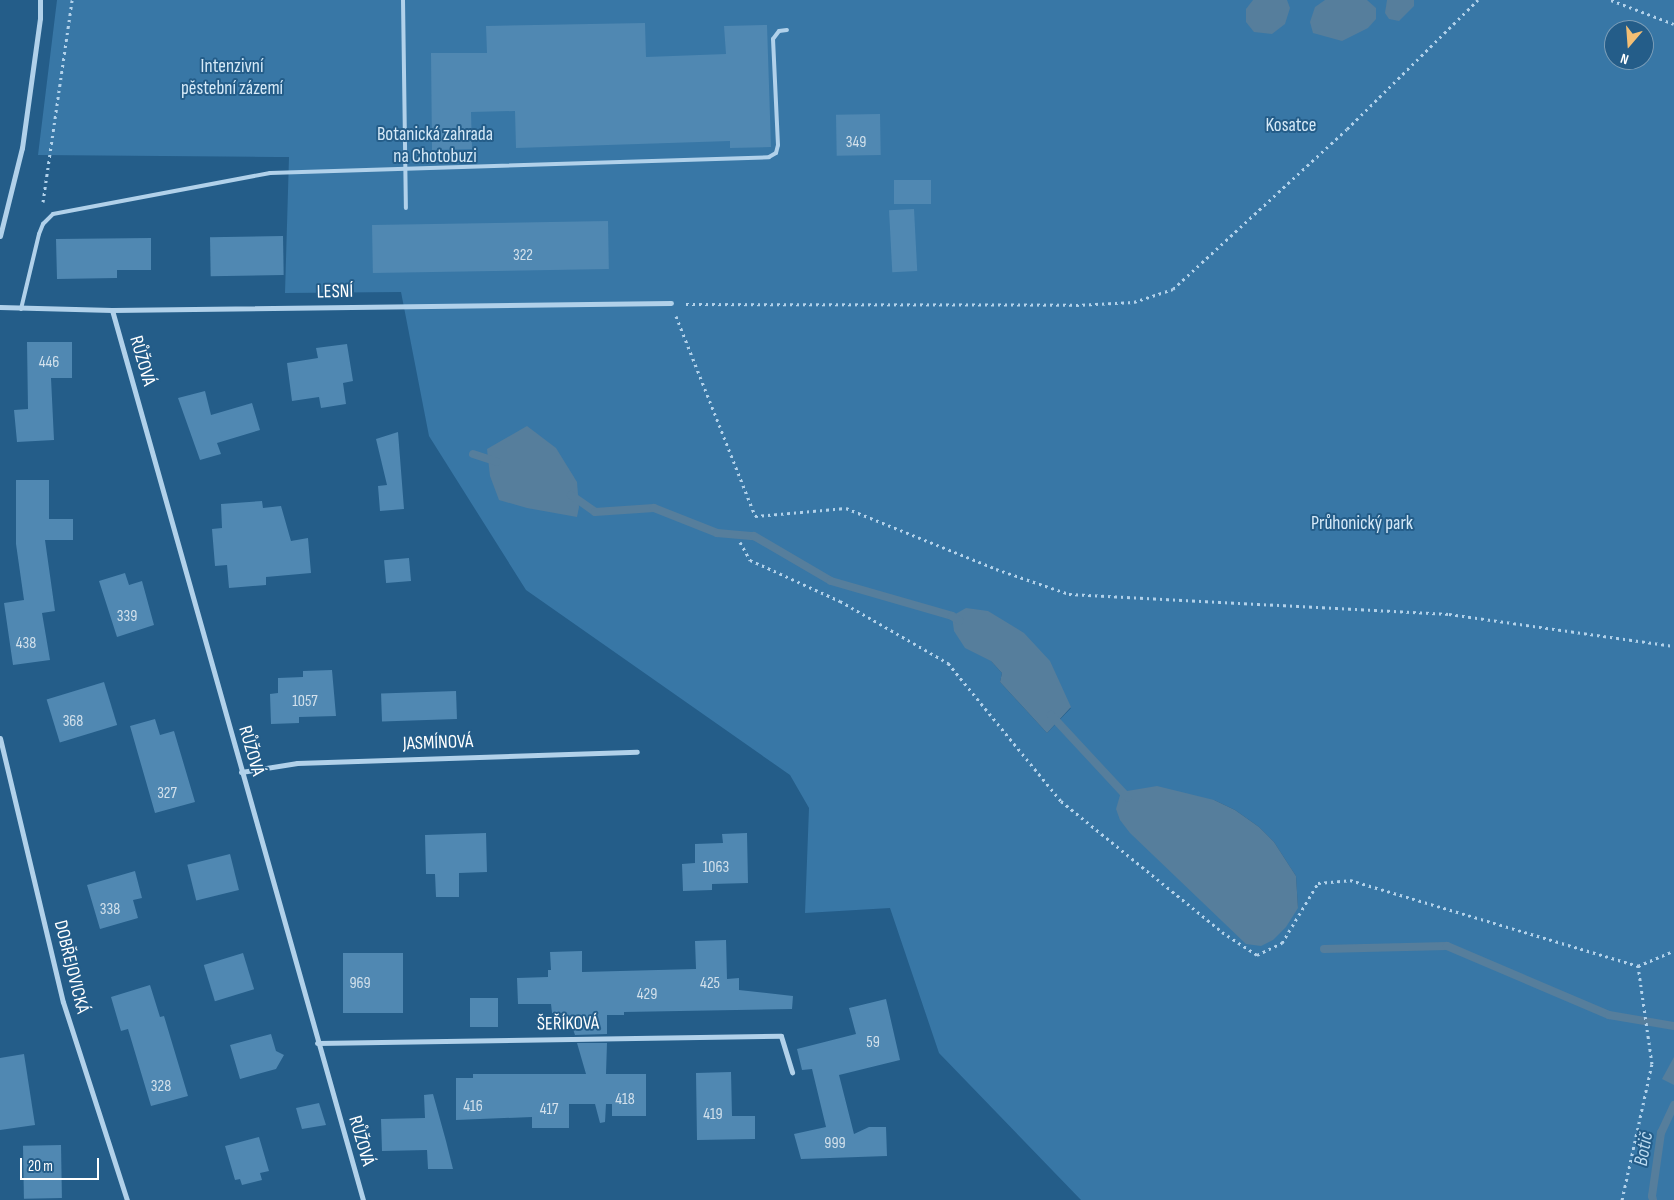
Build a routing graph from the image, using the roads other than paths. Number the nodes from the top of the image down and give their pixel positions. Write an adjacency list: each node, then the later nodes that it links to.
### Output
1 (40, 0): 6 (street)
2 (403, 0): 4 (lane)
3 (787, 30): 4 (lane)
4 (404, 169): 5 (lane); 9 (lane)
5 (406, 208)
6 (0, 236)
7 (671, 303): 10 (street, LESNÍ)
8 (0, 307): 9 (street, LESNÍ)
9 (21, 309): 10 (street, LESNÍ)
10 (112, 310): 13 (street, RŮŽOVÁ)
11 (0, 738): 16 (street, DOBŘEJOVICKÁ)
12 (637, 752): 13 (street, JASMÍNOVÁ)
13 (241, 772): 14 (street, RŮŽOVÁ)
14 (317, 1042): 15 (street, ŠEŘÍKOVÁ); 17 (street, RŮŽOVÁ)
15 (792, 1072)
16 (127, 1200)
17 (363, 1200)

